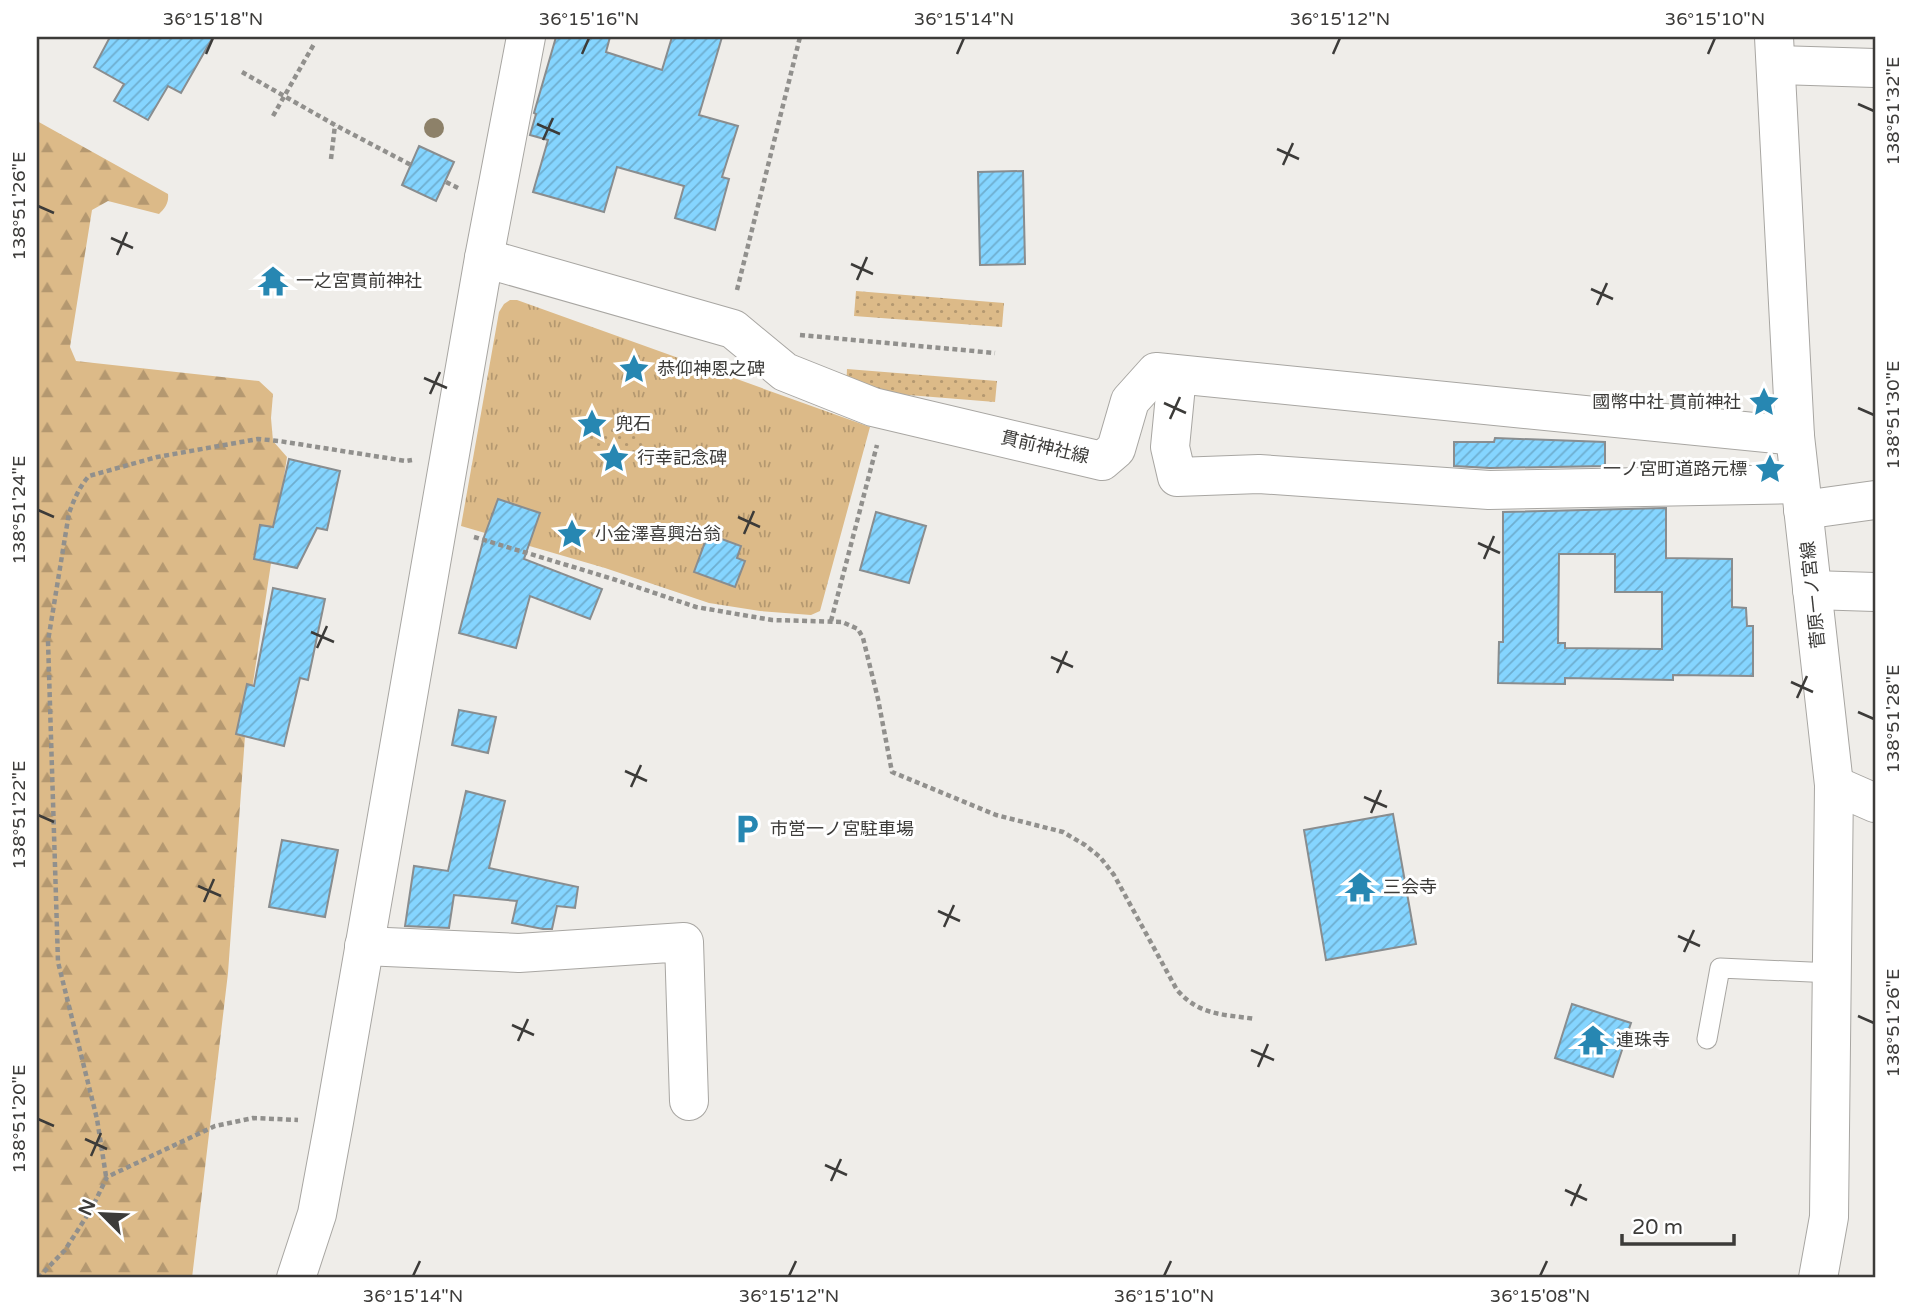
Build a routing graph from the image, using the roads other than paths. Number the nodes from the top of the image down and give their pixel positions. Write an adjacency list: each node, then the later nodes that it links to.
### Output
1 (526, 37): 4 (street)
2 (1775, 51): 3 (street); 6 (street, 菅原一ノ宮線)
3 (1875, 68)
4 (484, 258): 5 (street, 貫前神社線); 13 (street)
5 (1177, 375): 6 (street, 貫前神社線); 7 (street)
6 (1795, 436): 7 (street, 菅原一ノ宮線)
7 (1802, 497): 8 (street); 9 (street, 菅原一ノ宮線)
8 (1875, 500)
9 (1812, 590): 10 (street); 11 (street, 菅原一ノ宮線)
10 (1875, 592)
11 (1834, 785): 12 (street); 14 (street, 菅原一ノ宮線)
12 (1875, 803)
13 (364, 946): 16 (street); 17 (street)
14 (1832, 973): 15 (lane); 18 (street, 菅原一ノ宮線)
15 (1707, 1039)
16 (689, 1101)
17 (296, 1278)
18 (1818, 1278)

